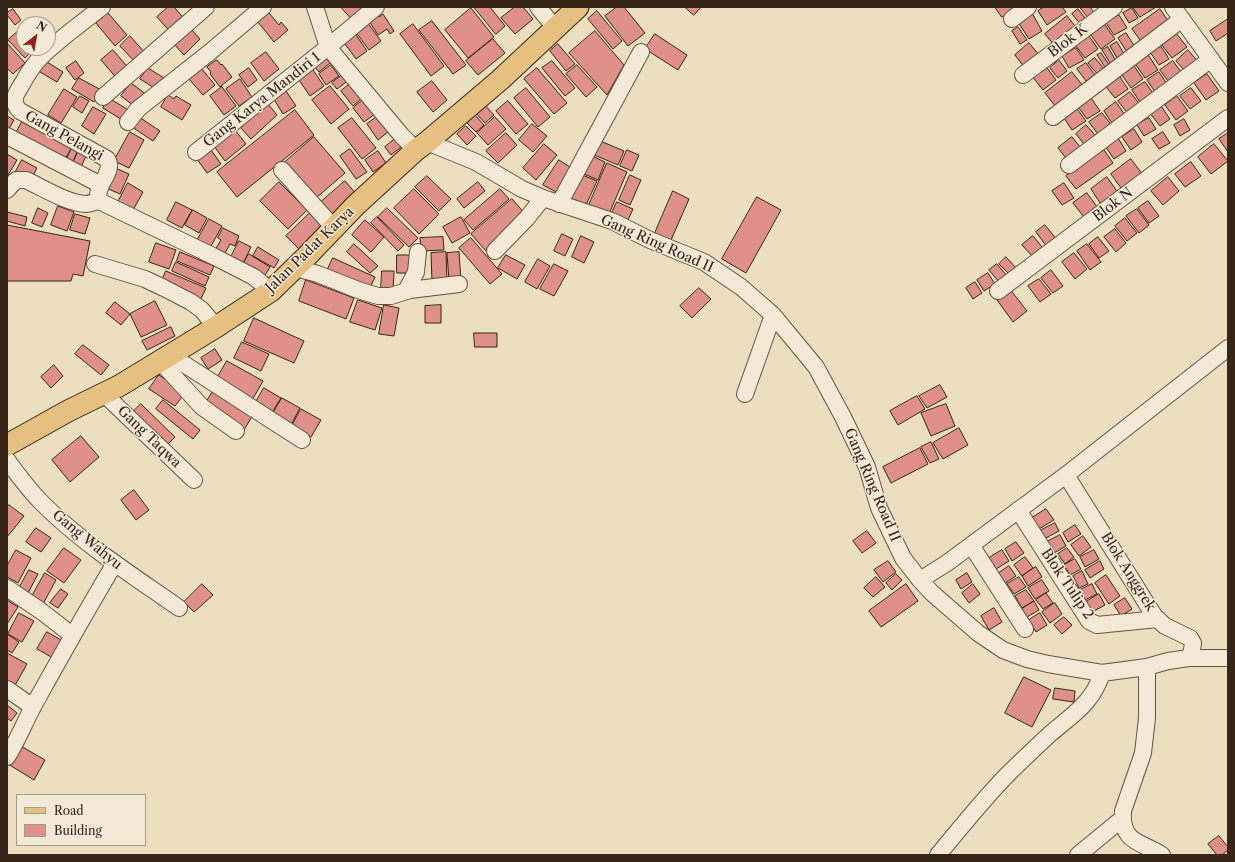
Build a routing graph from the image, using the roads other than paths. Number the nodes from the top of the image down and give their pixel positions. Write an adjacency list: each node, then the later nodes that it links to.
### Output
1 (102, 7): 27 (street, Gang Pelangi)
2 (206, 7): 18 (street)
3 (263, 7): 21 (street)
4 (315, 7): 13 (street)
5 (376, 7): 13 (street, Gang Karya Mandiri 1)
6 (538, 7): 12 (street)
7 (578, 7): 12 (main road, Jalan Padat Karya)
8 (1028, 7): 11 (street)
9 (1114, 7): 16 (street, Blok K)
10 (1177, 13): 15 (street); 19 (street)
11 (1012, 18)
12 (556, 29): 23 (main road, Jalan Padat Karya)
13 (328, 47): 23 (street); 24 (street, Gang Karya Mandiri 1)
14 (640, 52): 31 (street)
15 (1211, 59): 17 (street); 25 (street)
16 (1023, 75)
17 (1228, 83)
18 (103, 97)
19 (1054, 117)
20 (1228, 118): 40 (street, Blok N)
21 (128, 122)
22 (7, 136): 27 (street)
23 (422, 146): 29 (street, Gang Ring Road II); 32 (main road, Jalan Padat Karya)
24 (196, 152)
25 (1069, 166)
26 (282, 170): 32 (street)
27 (101, 185): 30 (street, Gang Pelangi)
28 (7, 190): 30 (street)
29 (543, 198): 31 (street, Gang Ring Road II); 34 (street)
30 (99, 201): 38 (street)
31 (559, 204): 41 (street, Gang Ring Road II)
32 (334, 228): 36 (main road, Jalan Padat Karya)
33 (418, 252): 39 (street)
34 (495, 252)
35 (95, 264): 42 (street)
36 (296, 268): 38 (main road, Jalan Padat Karya); 39 (street)
37 (459, 284): 39 (street)
38 (271, 291): 42 (main road, Jalan Padat Karya)
39 (406, 291)
40 (998, 291)
41 (773, 315): 46 (street); 56 (street, Gang Ring Road II)
42 (216, 327): 44 (main road, Jalan Padat Karya)
43 (1228, 348): 51 (street)
44 (165, 358): 45 (main road, Jalan Padat Karya); 47 (street); 48 (street)
45 (104, 394): 49 (main road, Jalan Padat Karya); 52 (street, Gang Taqwa)
46 (745, 394)
47 (236, 431)
48 (302, 440)
49 (7, 445)
50 (7, 460): 55 (street, Gang Wahyu)
51 (1066, 475): 53 (street); 59 (street, Blok Anggrek)
52 (194, 480)
53 (1018, 510): 54 (street); 59 (street, Blok Tulip 2)
54 (971, 545): 56 (street); 60 (street)
55 (115, 563): 58 (street, Gang Wahyu); 61 (street)
56 (920, 580): 65 (street, Gang Ring Road II)
57 (7, 588): 61 (street)
58 (180, 608)
59 (1158, 619): 62 (street, Blok Anggrek)
60 (1025, 629)
61 (72, 635): 67 (street)
62 (1189, 658): 63 (street, Gang Ring Road II); 64 (street, Gang Ring Road II)
63 (1228, 658)
64 (1147, 667): 65 (street, Gang Ring Road II); 69 (street)
65 (1102, 673): 70 (street)
66 (7, 689): 67 (street)
67 (33, 707): 68 (street)
68 (7, 757)
69 (1123, 818): 71 (street); 72 (street)
70 (938, 855)
71 (1078, 855)
72 (1162, 855)

